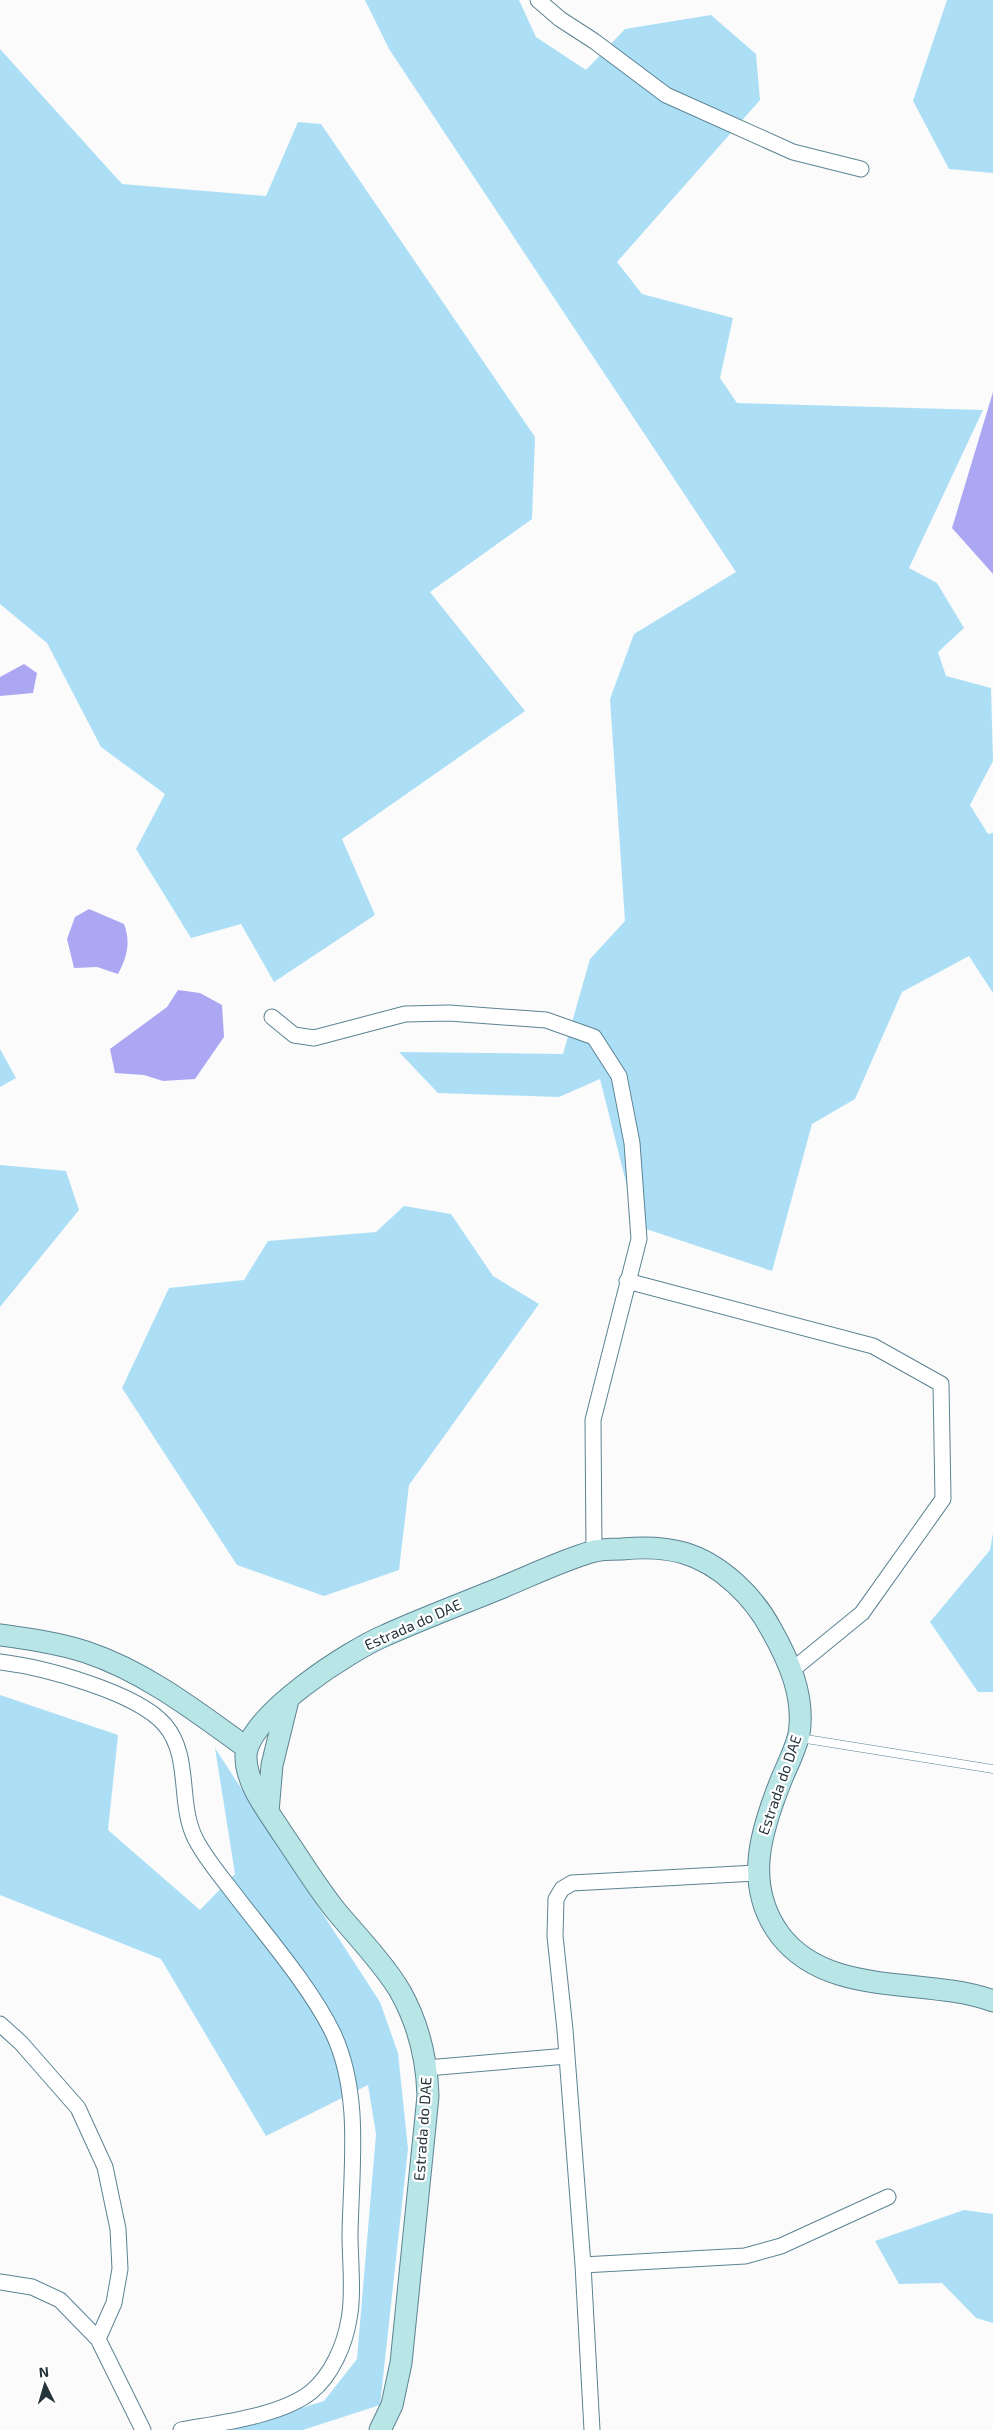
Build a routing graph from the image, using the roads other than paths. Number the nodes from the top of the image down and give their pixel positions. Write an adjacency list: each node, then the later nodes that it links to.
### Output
1 (538, 0): 2 (street)
2 (861, 169)
3 (272, 1017): 4 (street)
4 (628, 1281): 5 (street); 8 (street)
5 (594, 1550): 8 (street, Estrada do DAE); 9 (street, Estrada do DAE)
6 (0, 1635): 11 (street)
7 (0, 1662): 24 (street)
8 (791, 1671): 10 (street, Estrada do DAE)
9 (288, 1700): 11 (street, Estrada do DAE); 13 (street)
10 (798, 1737): 12 (lane); 14 (street, Estrada do DAE)
11 (247, 1748): 13 (street, Estrada do DAE)
12 (993, 1769)
13 (268, 1812): 18 (street, Estrada do DAE)
14 (756, 1873): 15 (street, Estrada do DAE); 17 (street)
15 (993, 2001)
16 (0, 2024): 22 (street)
17 (567, 2056): 18 (street); 20 (street)
18 (427, 2068): 25 (street, Estrada do DAE)
19 (888, 2197): 20 (street)
20 (583, 2265): 26 (street)
21 (0, 2282): 22 (street)
22 (98, 2339): 23 (street)
23 (143, 2430)
24 (181, 2430)
25 (380, 2430)
26 (592, 2430)

